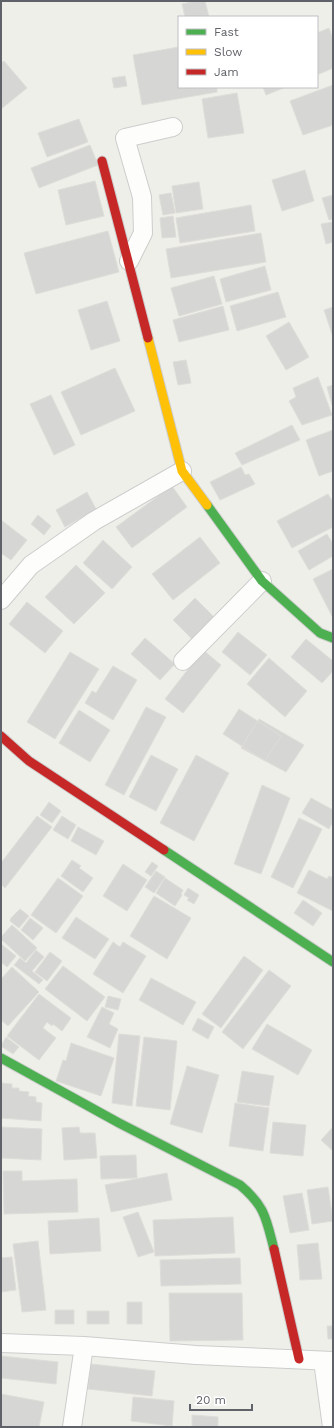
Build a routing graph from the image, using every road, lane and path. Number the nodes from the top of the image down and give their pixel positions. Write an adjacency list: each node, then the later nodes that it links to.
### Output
1 (173, 127): 3 (street)
2 (102, 161): 3 (street)
3 (129, 261): 4 (street)
4 (182, 471): 5 (street); 6 (street)
5 (262, 581): 7 (street); 8 (street)
6 (1, 600)
7 (333, 638)
8 (183, 661)
9 (1, 736): 10 (street)
10 (333, 962)
11 (1, 1058): 14 (street)
12 (1, 1343): 13 (street)
13 (84, 1346): 14 (street); 16 (street)
14 (300, 1359): 15 (street)
15 (328, 1361): 17 (street)
16 (72, 1427)
17 (332, 1427)

